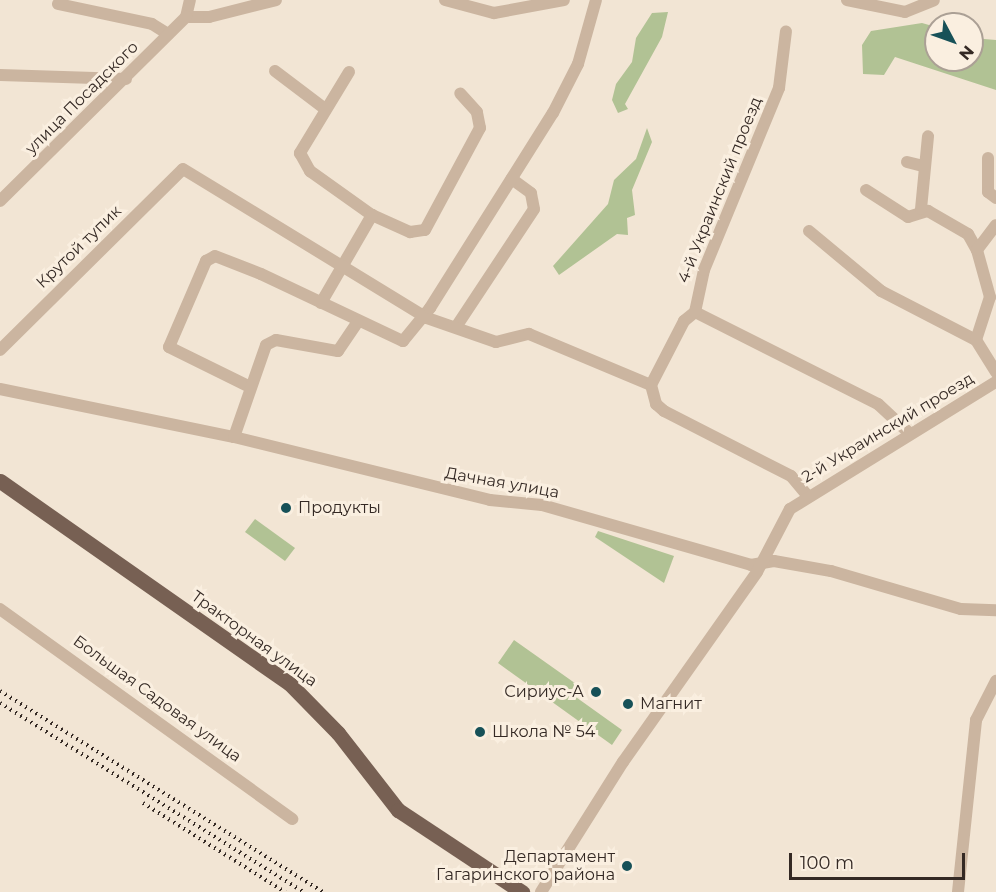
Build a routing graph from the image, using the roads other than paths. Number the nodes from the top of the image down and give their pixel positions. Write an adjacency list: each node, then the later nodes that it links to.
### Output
1 (190, 0): 9 (street)
2 (276, 0): 9 (street)
3 (445, 0): 4 (street)
4 (564, 0)
5 (596, 0): 22 (street)
6 (848, 0): 7 (street)
7 (934, 0)
8 (58, 4): 11 (street)
9 (186, 17): 11 (street, улица Посадского)
10 (786, 32): 33 (street, 4-й Украинский проезд)
11 (168, 34): 15 (street, улица Посадского)
12 (275, 71): 17 (street)
13 (349, 72): 17 (street)
14 (0, 75): 15 (street)
15 (126, 79): 25 (street, улица Посадского)
16 (460, 93): 27 (street)
17 (325, 109): 27 (street)
18 (928, 136): 21 (street)
19 (988, 158): 24 (street)
20 (907, 162): 21 (street)
21 (923, 166): 26 (street)
22 (512, 179): 34 (street); 36 (street)
23 (866, 190): 26 (street)
24 (996, 198)
25 (0, 201)
26 (921, 209): 30 (street)
27 (372, 215): 31 (street)
28 (996, 225): 30 (street)
29 (809, 231): 37 (street)
30 (977, 250): 37 (street)
31 (343, 264): 32 (street); 34 (street); 38 (street, Крутой тупик)
32 (321, 303): 35 (street); 42 (street)
33 (694, 312): 41 (street, 4-й Украинский проезд); 44 (street)
34 (422, 316): 35 (street); 36 (street)
35 (357, 323): 42 (street)
36 (456, 327): 41 (street)
37 (976, 340): 39 (street)
38 (0, 350)
39 (996, 372)
40 (996, 382): 44 (street, 2-й Украинский проезд)
41 (651, 385): 47 (street)
42 (248, 386): 45 (street)
43 (0, 389): 45 (street, Дачная улица)
44 (908, 432): 47 (street, 2-й Украинский проезд)
45 (234, 437): 48 (street, Дачная улица)
46 (0, 481): 53 (main road, Тракторная улица)
47 (807, 495): 48 (street, 2-й Украинский проезд)
48 (761, 564): 50 (street, Дачная улица); 54 (street, 2-й Украинский проезд)
49 (0, 609): 52 (street, Большая Садовая улица)
50 (996, 610)
51 (996, 681): 55 (street)
52 (292, 819)
53 (522, 892)
54 (541, 892)
55 (957, 892)

